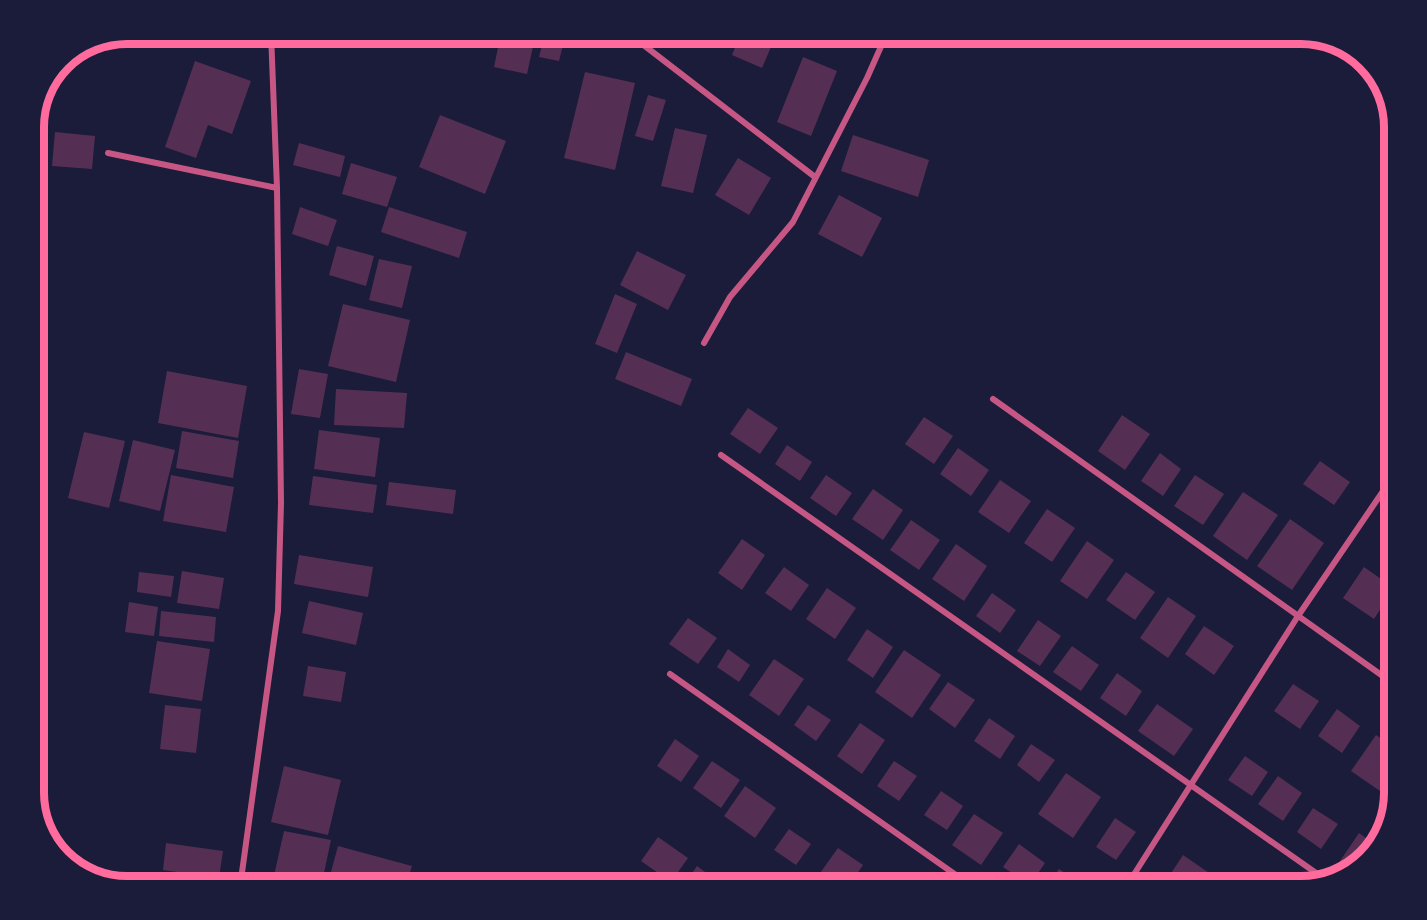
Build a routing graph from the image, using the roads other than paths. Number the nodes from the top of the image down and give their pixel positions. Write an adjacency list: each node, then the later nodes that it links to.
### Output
1 (271, 44): 6 (street)
2 (642, 44): 5 (street)
3 (882, 44): 5 (street)
4 (108, 153): 6 (street)
5 (815, 177): 7 (street)
6 (277, 188): 16 (street)
7 (704, 343)
8 (993, 399): 11 (street)
9 (721, 455): 14 (street)
10 (1384, 490): 11 (street)
11 (1298, 616): 13 (street); 14 (street)
12 (670, 674): 17 (street)
13 (1384, 677)
14 (1191, 785): 15 (street); 18 (street)
15 (1318, 874)
16 (242, 876)
17 (957, 876)
18 (1133, 876)

